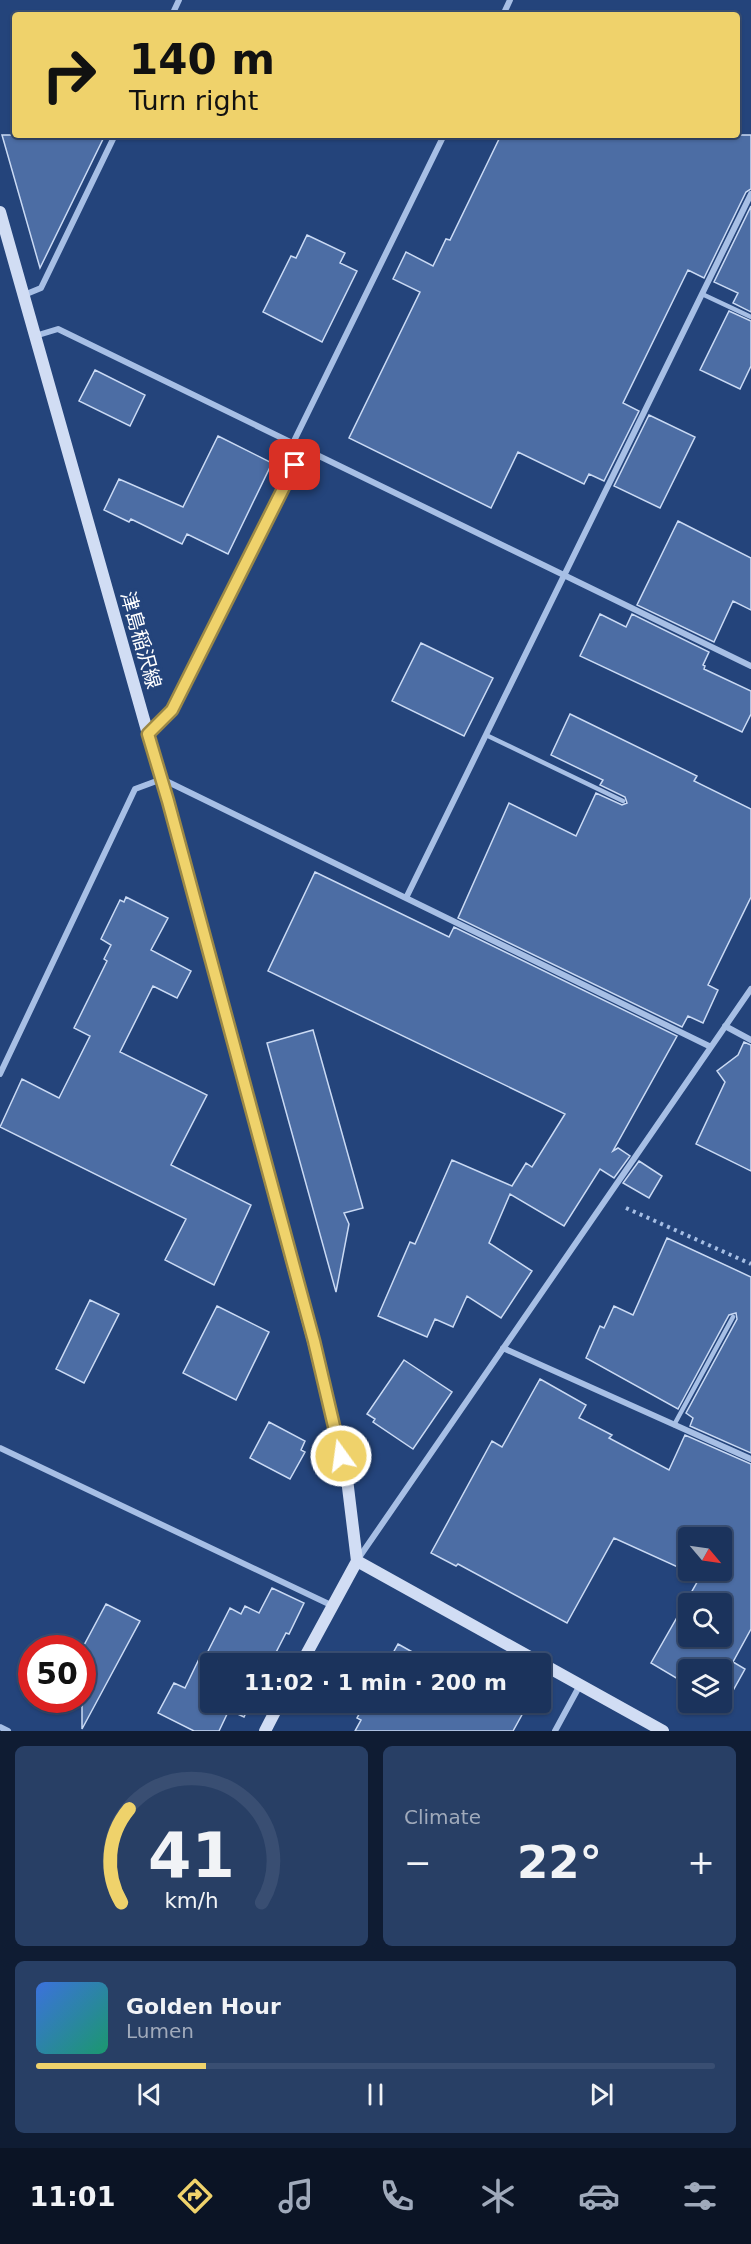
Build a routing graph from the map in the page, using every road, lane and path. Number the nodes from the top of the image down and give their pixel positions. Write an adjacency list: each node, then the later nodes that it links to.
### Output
1 (114, 138): 6 (street)
2 (443, 138): 9 (street)
3 (751, 194): 5 (street)
4 (0, 213): 6 (main road, 津島稲沢線)
5 (702, 294): 7 (lane); 11 (street)
6 (24, 296): 8 (main road, 津島稲沢線)
7 (751, 317)
8 (35, 336): 9 (street); 13 (main road, 津島稲沢線)
9 (292, 443): 10 (street)
10 (303, 448): 11 (street); 13 (street)
11 (565, 575): 12 (street); 14 (street)
12 (751, 666)
13 (148, 734): 15 (main road, 津島稲沢線)
14 (486, 735): 16 (lane); 17 (street)
15 (162, 779): 17 (street); 22 (street); 30 (main road, 津島稲沢線)
16 (622, 801)
17 (406, 898): 21 (street)
18 (751, 989): 19 (street)
19 (725, 1026): 20 (street); 21 (street)
20 (751, 1040)
21 (711, 1047): 23 (street)
22 (0, 1074)
23 (606, 1199): 24 (path); 26 (street)
24 (751, 1264)
25 (734, 1317): 27 (lane)
26 (503, 1348): 27 (street); 30 (street)
27 (674, 1425): 29 (street)
28 (0, 1448): 31 (street)
29 (751, 1459)
30 (357, 1561): 31 (main road); 33 (main road)
31 (333, 1606): 32 (main road)
32 (308, 1653)
33 (580, 1685): 38 (street); 39 (main road)
34 (274, 1713): 37 (main road)
35 (0, 1727): 36 (street)
36 (8, 1731)
37 (265, 1731)
38 (555, 1731)
39 (663, 1731)

